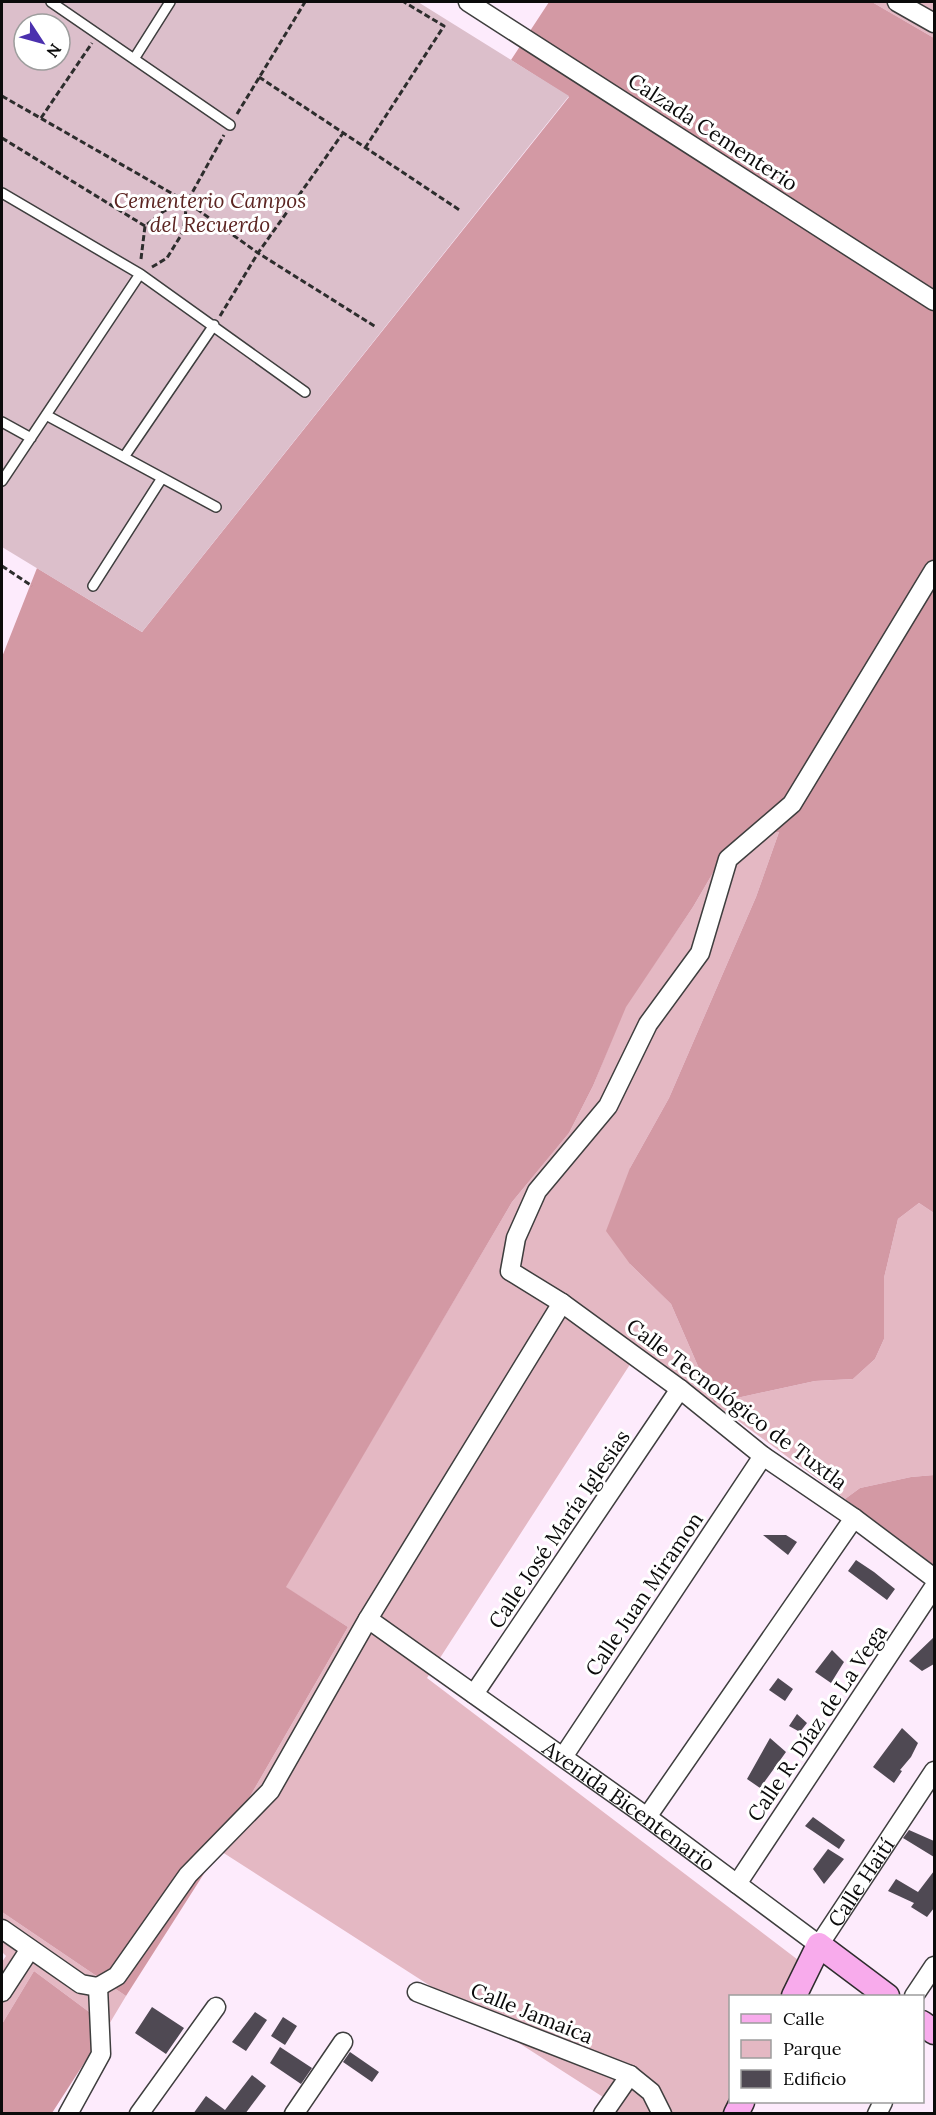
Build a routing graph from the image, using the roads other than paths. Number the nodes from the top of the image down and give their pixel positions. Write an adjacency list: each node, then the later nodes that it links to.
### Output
1 (51, 2): 6 (lane)
2 (170, 2): 6 (lane)
3 (468, 2): 10 (street, Calzada Cementerio)
4 (897, 2): 5 (street)
5 (934, 23)
6 (134, 59): 7 (lane)
7 (230, 125)
8 (2, 193): 9 (lane)
9 (140, 274): 11 (lane); 13 (lane)
10 (934, 301)
11 (214, 325): 12 (lane); 16 (lane)
12 (305, 392)
13 (46, 415): 15 (lane); 16 (lane)
14 (2, 422): 15 (lane)
15 (31, 438): 18 (lane)
16 (124, 458): 17 (lane)
17 (162, 478): 19 (lane); 21 (lane)
18 (2, 481)
19 (216, 507)
20 (934, 570): 22 (street, Calle Tecnológico de Tuxtla)
21 (93, 586)
22 (562, 1303): 23 (street, Calle Tecnológico de Tuxtla); 28 (street)
23 (680, 1389): 24 (street, Calle Tecnológico de Tuxtla); 29 (street, Calle José María Iglesias)
24 (764, 1456): 25 (street, Calle Tecnológico de Tuxtla); 30 (street, Calle Juan Miramon)
25 (854, 1518): 26 (street, Calle Tecnológico de Tuxtla); 32 (street)
26 (934, 1578)
27 (934, 1587): 33 (street, Calle R. Díaz de La Vega)
28 (368, 1618): 29 (street, Avenida Bicentenario); 38 (street)
29 (474, 1694): 30 (street, Avenida Bicentenario)
30 (563, 1757): 32 (street, Avenida Bicentenario)
31 (934, 1771): 35 (street, Calle Haití)
32 (647, 1817): 33 (street, Avenida Bicentenario)
33 (737, 1884): 35 (street, Avenida Bicentenario)
34 (2, 1929): 36 (street)
35 (819, 1946): 41 (street, Calle Haití); 42 (street, Avenida Bicentenario)
36 (30, 1949): 38 (street); 39 (street)
37 (934, 1966): 43 (street)
38 (98, 1987): 47 (street)
39 (2, 1992)
40 (417, 1992): 46 (street, Calle Jamaica)
41 (794, 1995)
42 (885, 1995)
43 (915, 1995)
44 (216, 2007): 48 (street)
45 (343, 2042): 49 (street)
46 (630, 2075): 50 (street); 51 (street, Calle Jamaica)
47 (68, 2114)
48 (139, 2114)
49 (294, 2114)
50 (603, 2114)
51 (662, 2114)

